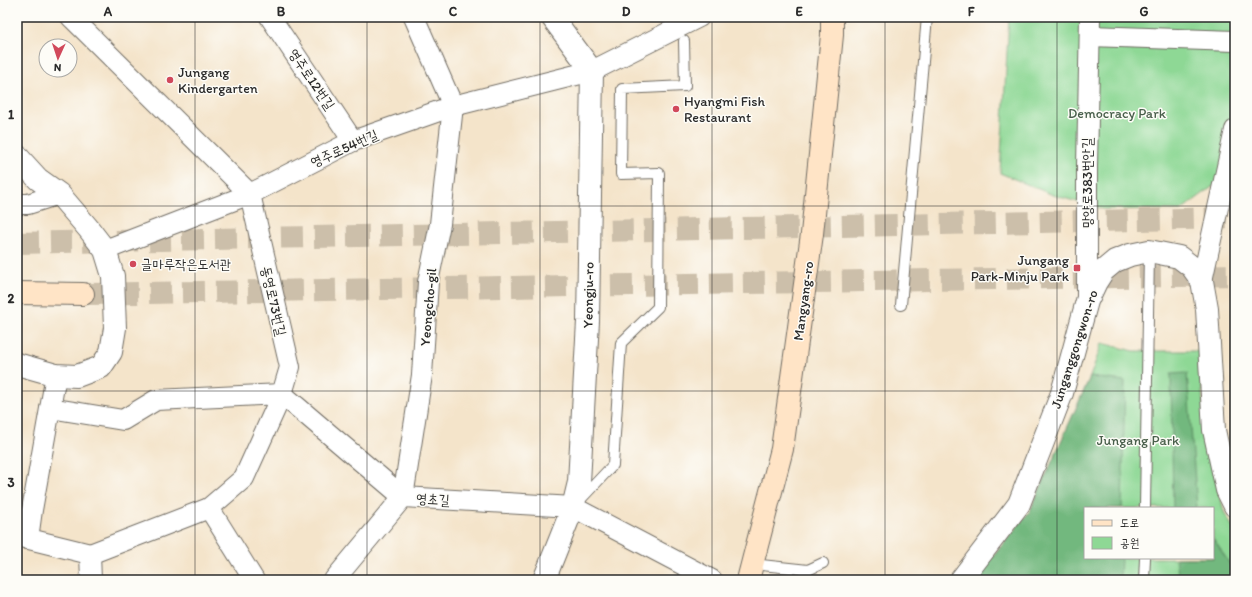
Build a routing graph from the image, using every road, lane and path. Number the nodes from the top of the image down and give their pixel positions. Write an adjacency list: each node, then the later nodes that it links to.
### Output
1 (71, 17): 17 (street)
2 (270, 17): 14 (street, 영주로12번길)
3 (414, 17): 12 (street, Yeongcho-gil)
4 (552, 17): 11 (street)
5 (698, 17): 11 (street, 영주로54번길)
6 (832, 17): 39 (main road, Mangyang-ro)
7 (927, 17): 25 (lane)
8 (1090, 26): 10 (street); 24 (street, 망양로383번안길)
9 (684, 41): 32 (lane)
10 (1235, 42)
11 (592, 71): 12 (street, 영주로54번길); 32 (street, Yeongju-ro)
12 (453, 106): 14 (street, 영주로54번길); 30 (street, Yeongcho-gil)
13 (1235, 130): 21 (street)
14 (354, 141): 17 (street, 영주로54번길)
15 (17, 156): 16 (street)
16 (59, 194): 18 (street); 19 (street)
17 (250, 194): 19 (street, 영주로54번길); 28 (street, 동영로73번길)
18 (17, 204)
19 (105, 250): 27 (street)
20 (1149, 251): 21 (street, Junganggongwon-ro); 24 (street, Junganggongwon-ro); 33 (lane)
21 (1202, 281): 31 (street, Junganggongwon-ro)
22 (17, 294): 23 (main road)
23 (83, 294)
24 (1087, 301): 45 (street, Junganggongwon-ro)
25 (901, 305)
26 (17, 364): 27 (street)
27 (56, 375): 29 (street)
28 (282, 394): 29 (street); 30 (street, 영초길); 34 (street, 동영로73번길)
29 (50, 408): 35 (street)
30 (403, 497): 32 (street, 영초길); 42 (street)
31 (1235, 506)
32 (573, 507): 43 (street, Yeongju-ro); 44 (street)
33 (1146, 507)
34 (209, 508): 36 (street, 동영로73번길); 41 (street)
35 (22, 538): 36 (street)
36 (90, 554): 40 (street)
37 (1145, 559): 46 (lane)
38 (823, 563): 39 (lane)
39 (750, 572)
40 (92, 580)
41 (254, 580)
42 (334, 580)
43 (544, 580)
44 (712, 580)
45 (961, 580)
46 (1144, 580)

